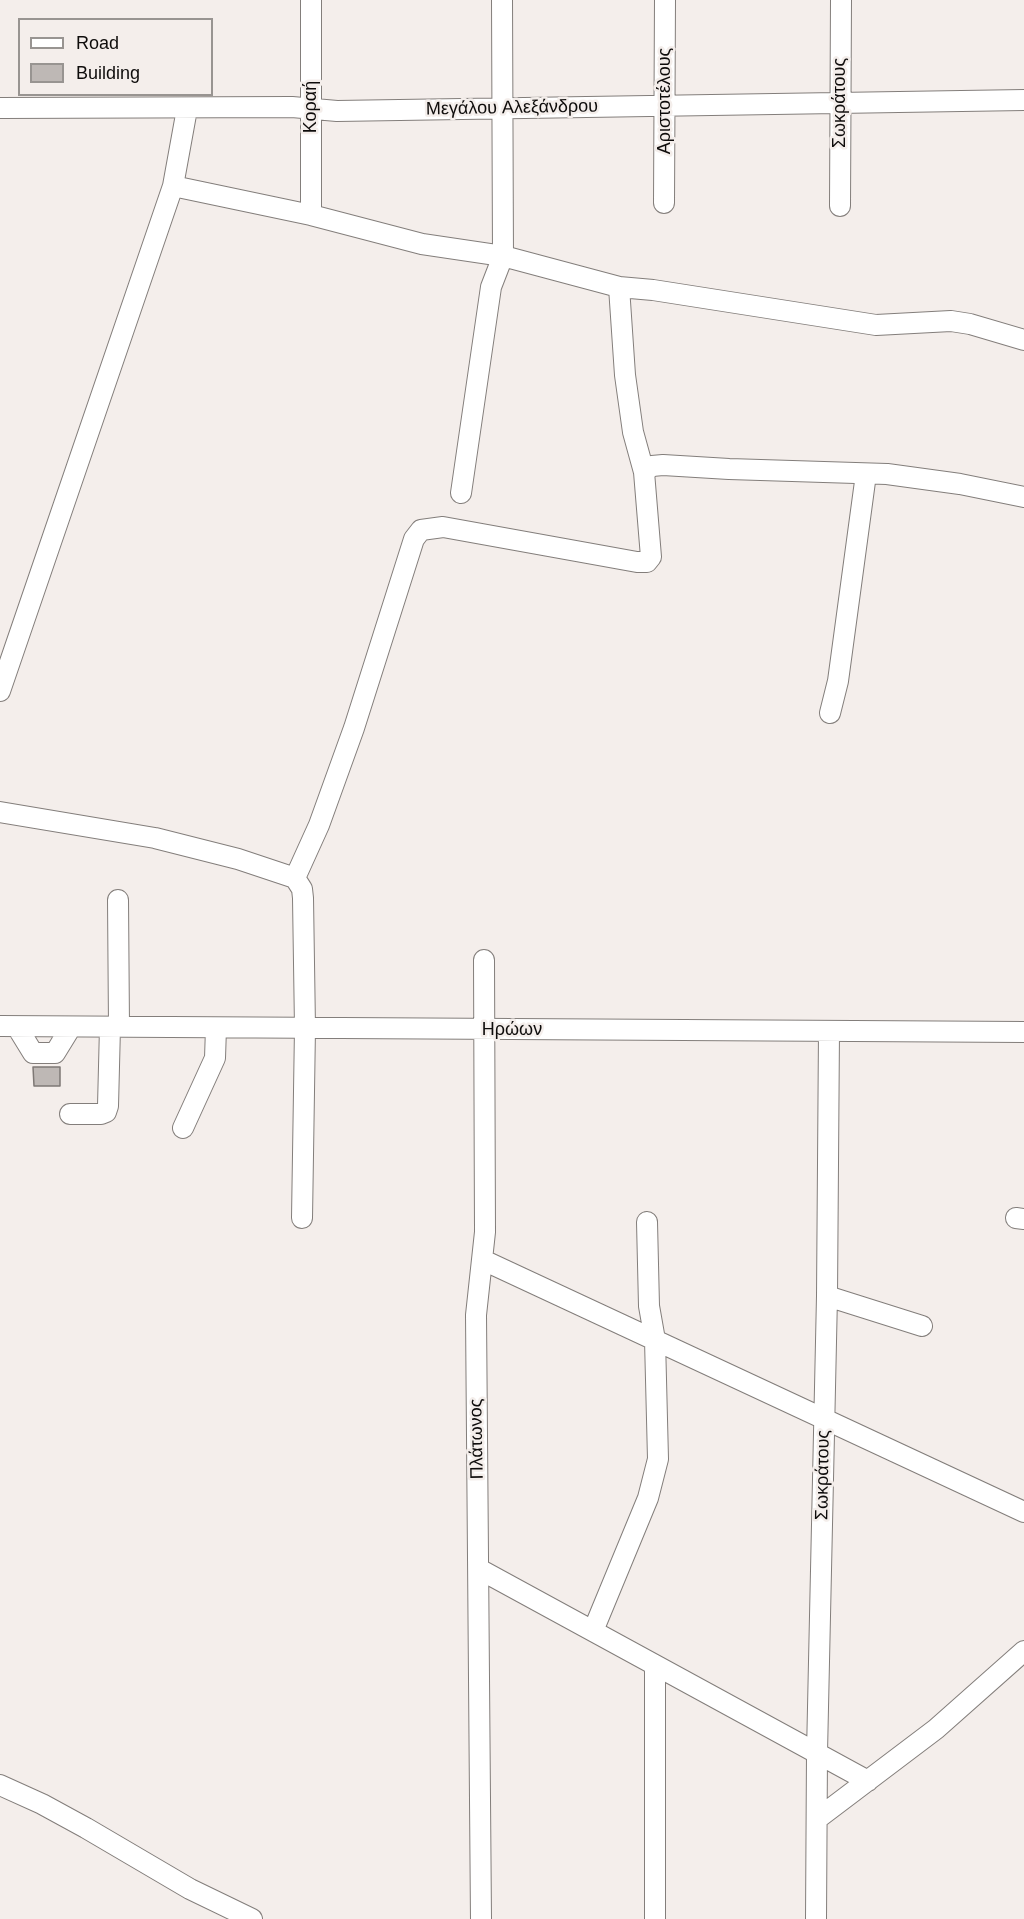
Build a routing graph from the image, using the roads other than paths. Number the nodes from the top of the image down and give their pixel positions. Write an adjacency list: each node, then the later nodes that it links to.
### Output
1 (311, 0): 11 (street, Κοραή)
2 (502, 0): 9 (street)
3 (665, 0): 7 (street, Αριστοτέλους)
4 (841, 0): 6 (street, Σωκράτους)
5 (1024, 100): 6 (street, Μεγάλου Αλεξάνδρου)
6 (840, 103): 7 (street, Μεγάλου Αλεξάνδρου); 14 (street, Σωκράτους)
7 (665, 106): 9 (street, Μεγάλου Αλεξάνδρου); 13 (street, Αριστοτέλους)
8 (0, 108): 10 (street, Μεγάλου Αλεξάνδρου)
9 (503, 108): 11 (street, Μεγάλου Αλεξάνδρου); 16 (street)
10 (187, 109): 11 (street, Μεγάλου Αλεξάνδρου); 12 (street)
11 (311, 109): 15 (street, Κοραή)
12 (173, 186): 15 (street); 23 (street)
13 (664, 203)
14 (840, 206)
15 (311, 215): 16 (street)
16 (503, 256): 17 (street); 21 (street)
17 (619, 287): 18 (street); 19 (street)
18 (1024, 340)
19 (644, 472): 20 (street); 26 (street)
20 (866, 474): 22 (street); 24 (street)
21 (461, 493)
22 (1024, 497)
23 (0, 691)
24 (830, 713)
25 (0, 812): 26 (street)
26 (295, 878): 33 (street)
27 (118, 900): 31 (street)
28 (484, 960): 34 (street, Πλάτωνος)
29 (8, 1027): 30 (street, Ηρώων); 30 (street)
30 (71, 1027): 31 (street, Ηρώων)
31 (115, 1027): 32 (street, Ηρώων); 37 (street)
32 (216, 1028): 33 (street, Ηρώων); 38 (street)
33 (305, 1028): 34 (street, Ηρώων); 39 (street)
34 (485, 1029): 35 (street, Ηρώων); 41 (street, Πλάτωνος)
35 (829, 1031): 36 (street, Ηρώων); 42 (street, Σωκράτους)
36 (1024, 1032)
37 (70, 1114)
38 (183, 1128)
39 (302, 1218)
40 (647, 1222): 44 (street)
41 (483, 1260): 44 (street); 47 (street, Πλάτωνος)
42 (827, 1296): 43 (street); 45 (street, Σωκράτους)
43 (922, 1326)
44 (655, 1340): 45 (street); 48 (street)
45 (824, 1418): 46 (street); 51 (street, Σωκράτους)
46 (1024, 1512)
47 (478, 1569): 48 (street); 56 (street, Πλάτωνος)
48 (592, 1631): 50 (street)
49 (1024, 1651): 52 (street)
50 (655, 1665): 51 (street); 57 (street)
51 (817, 1753): 52 (street); 54 (street, Σωκράτους)
52 (868, 1781): 54 (street)
53 (0, 1785): 55 (street)
54 (817, 1819): 58 (street, Σωκράτους)
55 (252, 1919)
56 (481, 1919)
57 (655, 1919)
58 (816, 1919)

